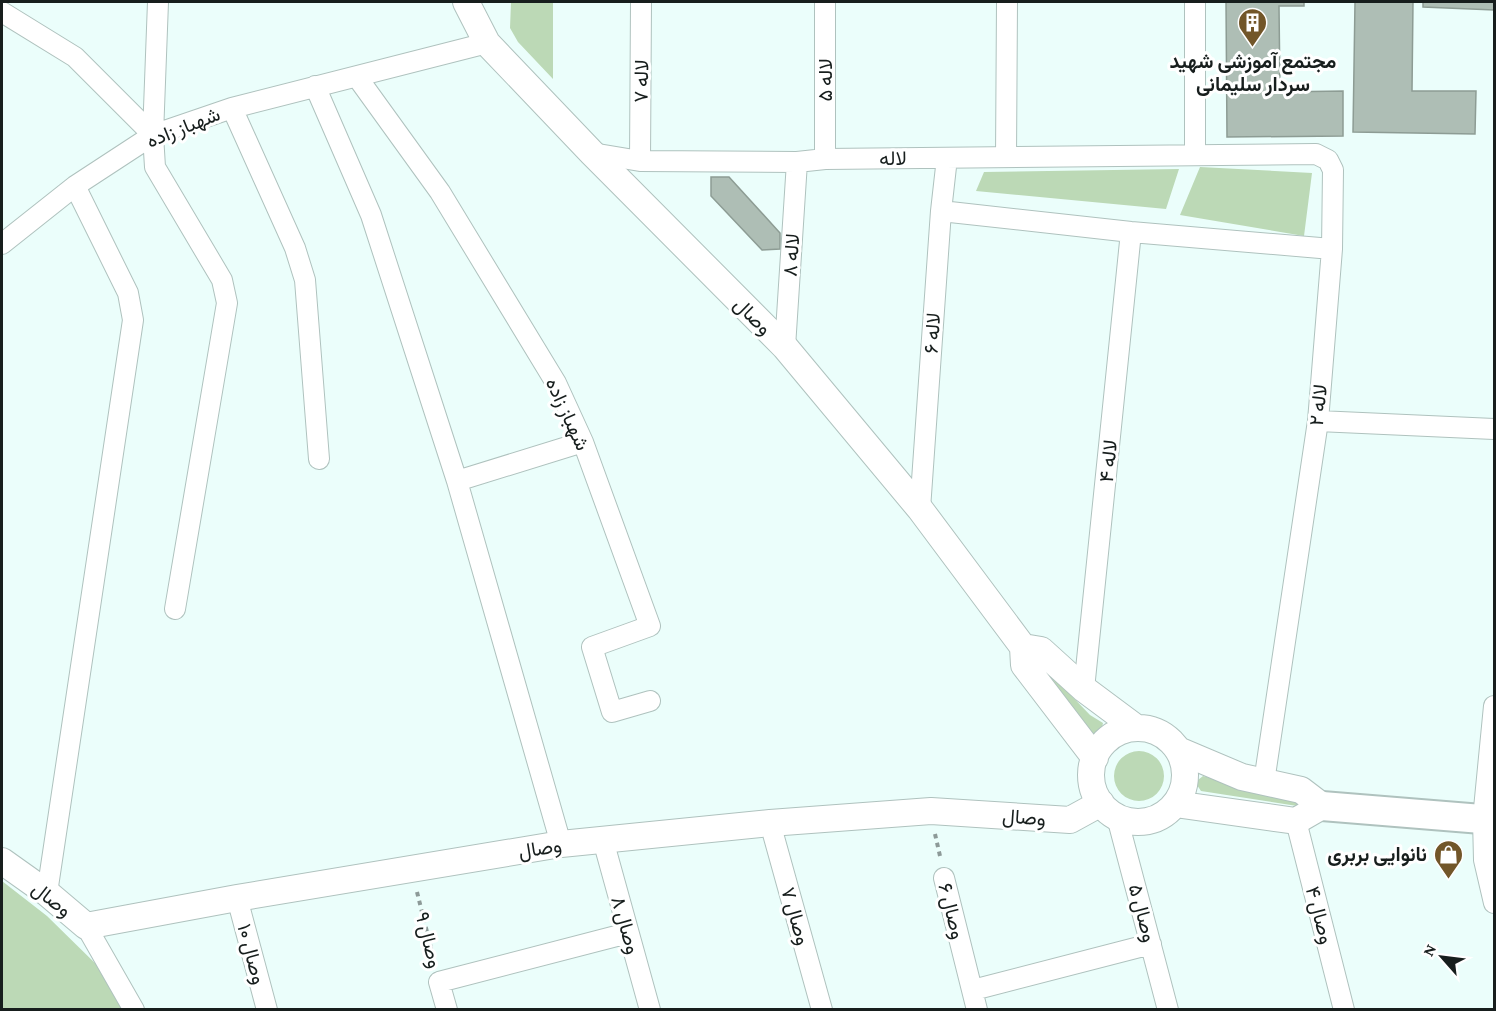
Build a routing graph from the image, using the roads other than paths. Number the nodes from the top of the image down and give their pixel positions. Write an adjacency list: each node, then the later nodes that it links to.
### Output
1 (158, 2): 12 (street)
2 (466, 2): 8 (street, وصال)
3 (641, 2): 18 (street, لاله ۷)
4 (825, 2): 17 (street, لاله ۵)
5 (1006, 2): 15 (street)
6 (1195, 2): 14 (street)
7 (2, 12): 12 (street)
8 (487, 44): 9 (street, شهباز زاده); 13 (street, وصال)
9 (357, 77): 10 (street, شهباز زاده); 28 (street, شهباز زاده)
10 (315, 86): 11 (street, شهباز زاده); 30 (street)
11 (231, 108): 12 (street, شهباز زاده); 29 (street)
12 (153, 135): 20 (street, شهباز زاده); 32 (street)
13 (592, 153): 18 (street, لاله); 25 (street, وصال)
14 (1194, 155): 15 (street, لاله); 24 (street, لاله ۲)
15 (1006, 157): 16 (street, لاله)
16 (947, 158): 17 (street, لاله); 21 (street, لاله ۶)
17 (825, 159): 19 (street, لاله)
18 (640, 161): 19 (street, لاله)
19 (797, 162): 25 (street, لاله ۸)
20 (75, 186): 23 (street, شهباز زاده); 51 (street)
21 (941, 211): 22 (street); 31 (street, لاله ۶)
22 (1131, 232): 24 (street); 34 (street, لاله ۴)
23 (2, 244)
24 (1332, 249): 26 (street, لاله ۲)
25 (785, 347): 31 (street, وصال)
26 (1318, 420): 27 (street); 40 (street, لاله ۲)
27 (1494, 429)
28 (583, 442): 30 (street); 35 (street, شهباز زاده)
29 (319, 459)
30 (457, 481): 48 (street)
31 (920, 509): 33 (street, وصال)
32 (175, 609)
33 (1023, 647): 34 (street); 39 (street)
34 (1084, 689): 37 (street)
35 (650, 701)
36 (1494, 705): 44 (street)
37 (1135, 727): 38 (street); 39 (street)
38 (1178, 750): 40 (street); 41 (street)
39 (1095, 758): 43 (street)
40 (1264, 782): 42 (street)
41 (1175, 804): 43 (street); 45 (street)
42 (1322, 806): 44 (main road); 45 (street)
43 (1109, 810): 46 (street, وصال); 56 (street, وصال ۵)
44 (1489, 820): 53 (street)
45 (1296, 821): 65 (street, وصال ۴)
46 (770, 823): 47 (street, وصال); 62 (street, وصال ۷)
47 (603, 840): 48 (street, وصال); 55 (street, وصال ۸)
48 (561, 844): 52 (street, وصال)
49 (2, 861): 51 (street, وصال)
50 (944, 878): 57 (street, وصال ۶)
51 (47, 893): 54 (street, وصال)
52 (237, 898): 54 (street, وصال); 59 (street, وصال ۱۰)
53 (1494, 903)
54 (86, 926): 58 (street)
55 (628, 933): 60 (street, وصال ۹); 61 (street, وصال ۸)
56 (1151, 944): 57 (street); 64 (street, وصال ۵)
57 (973, 990): 63 (street, وصال ۶)
58 (134, 1010)
59 (267, 1010)
60 (447, 1010)
61 (650, 1010)
62 (822, 1010)
63 (977, 1010)
64 (1168, 1010)
65 (1344, 1010)

